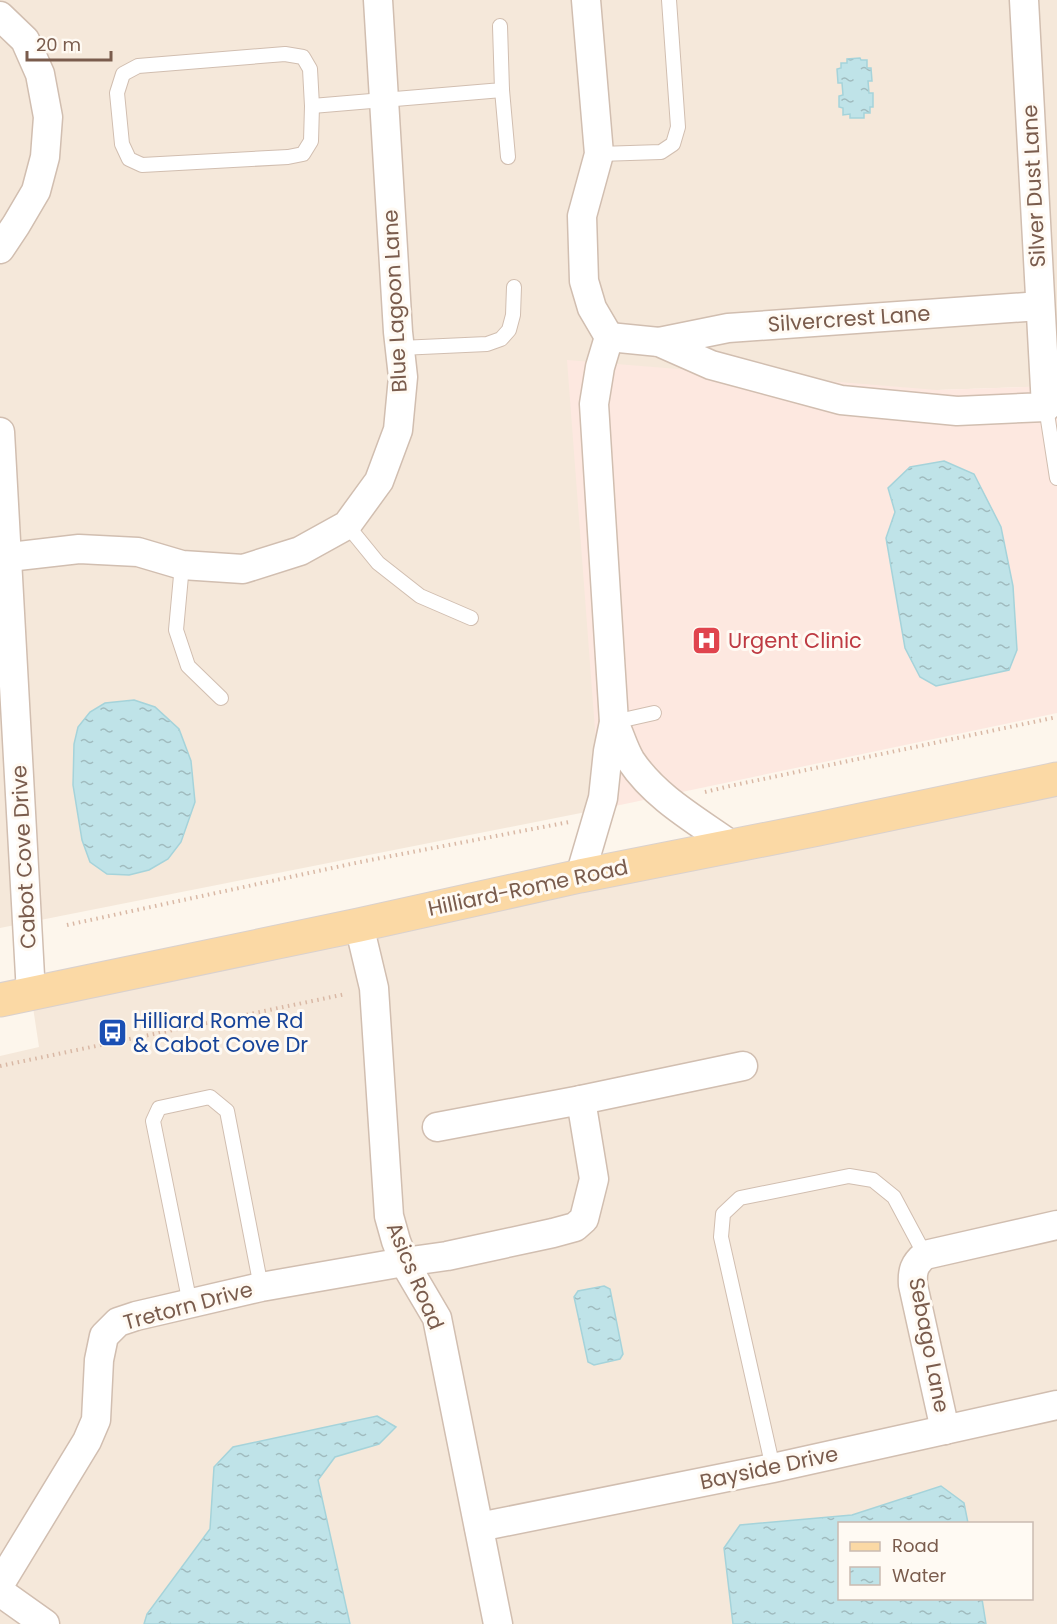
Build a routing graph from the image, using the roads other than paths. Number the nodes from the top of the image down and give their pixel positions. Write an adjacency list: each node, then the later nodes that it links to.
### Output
1 (378, 0): 8 (street, Blue Lagoon Lane)
2 (586, 0): 10 (street)
3 (669, 0): 10 (lane)
4 (1024, 0): 14 (street, Silver Dust Lane)
5 (0, 16): 12 (street)
6 (500, 26): 7 (lane)
7 (502, 90): 8 (lane); 11 (lane)
8 (384, 100): 9 (lane); 17 (street, Blue Lagoon Lane)
9 (312, 106): 9 (lane)
10 (599, 154): 15 (street)
11 (508, 157)
12 (0, 249)
13 (514, 287): 17 (lane)
14 (1040, 306): 16 (street, Silvercrest Lane); 18 (street, Silver Dust Lane)
15 (609, 337): 16 (street); 27 (street)
16 (659, 342): 18 (street)
17 (400, 348): 21 (street, Blue Lagoon Lane)
18 (1052, 407): 20 (lane)
19 (0, 432): 22 (street, Cabot Cove Drive)
20 (1057, 478)
21 (347, 525): 23 (street, Blue Lagoon Lane); 24 (lane)
22 (3, 558): 23 (street, Blue Lagoon Lane); 32 (street, Cabot Cove Drive)
23 (182, 565): 25 (lane)
24 (471, 618)
25 (220, 698)
26 (654, 713): 27 (lane)
27 (614, 722): 29 (street); 30 (street)
28 (1057, 779): 29 (main road, Hilliard-Rome Road)
29 (731, 845): 30 (main road, Hilliard-Rome Road)
30 (580, 876): 31 (main road, Hilliard-Rome Road)
31 (359, 925): 32 (main road, Hilliard-Rome Road); 38 (street, Asics Road)
32 (16, 997)
33 (743, 1066): 34 (street)
34 (581, 1100): 35 (street); 38 (street, Tretorn Drive)
35 (437, 1127)
36 (1057, 1225): 37 (street, Sebago Lane)
37 (925, 1255): 42 (street, Sebago Lane); 43 (lane)
38 (404, 1262): 39 (street, Tretorn Drive); 44 (street, Asics Road)
39 (261, 1287): 40 (street, Tretorn Drive); 40 (lane)
40 (190, 1304): 45 (street, Tretorn Drive)
41 (1057, 1405): 42 (street, Bayside Drive)
42 (945, 1430): 43 (street, Bayside Drive)
43 (773, 1468): 44 (street, Bayside Drive)
44 (479, 1527): 48 (street, Asics Road)
45 (0, 1584)
46 (0, 1592): 47 (street)
47 (45, 1624)
48 (498, 1624)

